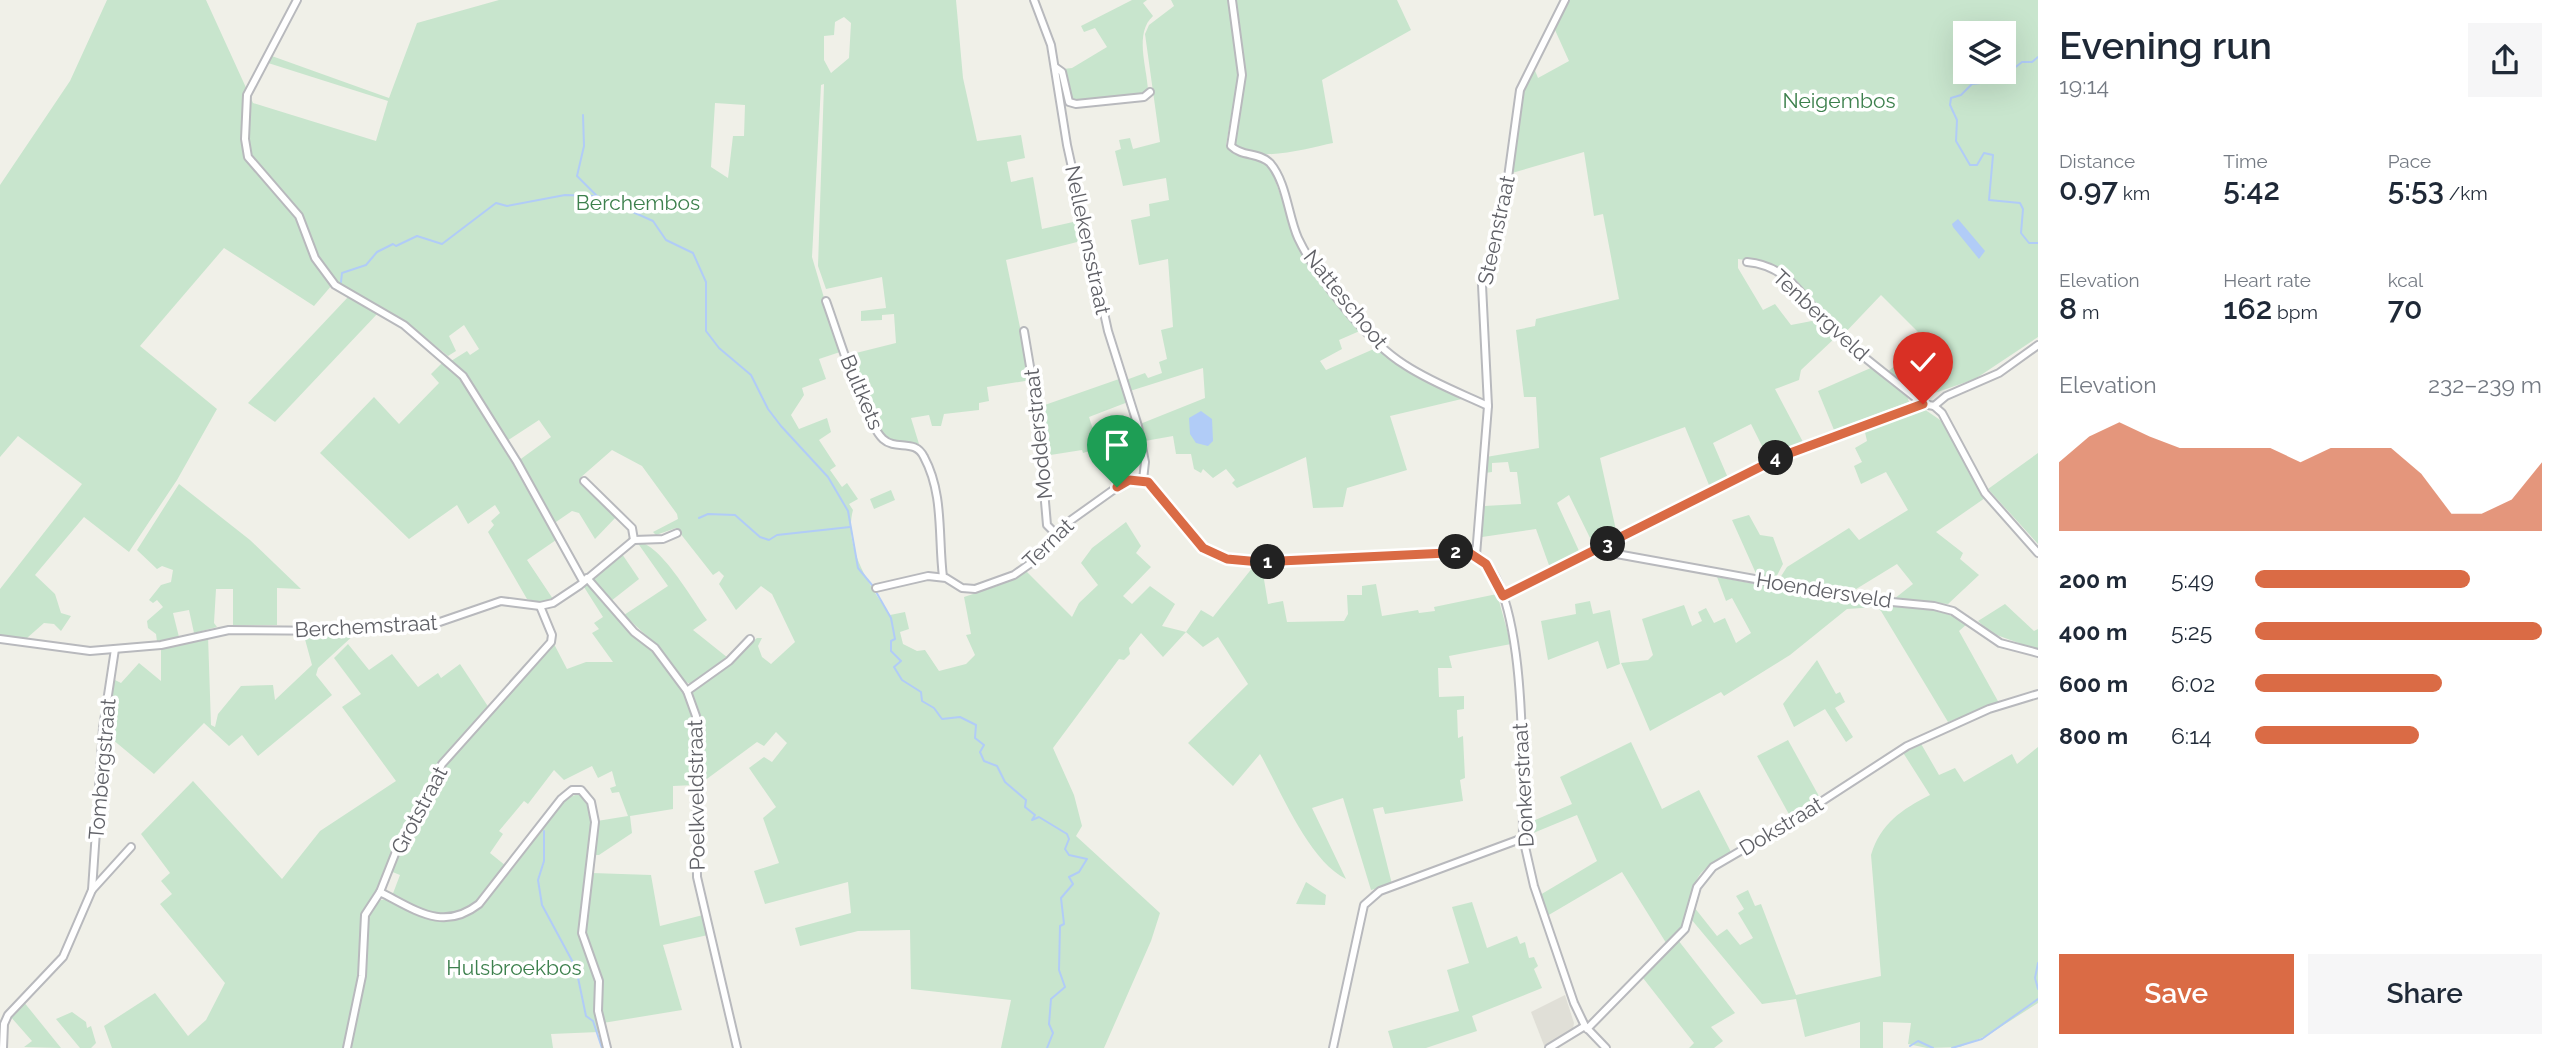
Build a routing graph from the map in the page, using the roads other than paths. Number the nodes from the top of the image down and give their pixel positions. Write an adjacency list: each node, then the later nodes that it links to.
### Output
1 (297, 0): 23 (street)
2 (1034, 0): 5 (street, Nellekensstraat)
3 (1232, 0): 12 (street, Natteschoot)
4 (1565, 0): 12 (street, Steenstraat)
5 (1055, 67): 6 (street); 14 (street, Nellekensstraat)
6 (1150, 92)
7 (1747, 262): 11 (street, Tenbergveld)
8 (826, 301): 22 (street, Bultkets)
9 (1024, 331): 17 (street, Modderstraat)
10 (2038, 345): 13 (street)
11 (1923, 404): 13 (street); 19 (street)
12 (1488, 406): 21 (street, Steenstraat)
13 (1934, 406): 20 (street)
14 (1143, 480): 17 (street, Ternat); 21 (street)
15 (584, 481): 18 (street)
16 (677, 533): 18 (street)
17 (1056, 534): 22 (street, Ternat)
18 (634, 540): 23 (street)
19 (1603, 547): 25 (street); 30 (street, Hoendersveld)
20 (2038, 553)
21 (1476, 555): 25 (street, Donkerstraat)
22 (943, 578): 24 (street, Ternat)
23 (585, 579): 26 (street); 31 (street, Poelkveldstraat)
24 (876, 588)
25 (1503, 596): 33 (street, Donkerstraat)
26 (540, 606): 29 (street, Berchemstraat); 36 (street, Grotstraat)
27 (0, 639): 29 (street, Berchemstraat)
28 (750, 639): 31 (street)
29 (115, 649): 35 (street, Tombergstraat)
30 (2038, 653)
31 (687, 691): 41 (street, Poelkveldstraat)
32 (2038, 694): 37 (street, Dokstraat)
33 (1523, 838): 37 (street, Donkerstraat); 42 (street)
34 (131, 847): 35 (street, Tombergstraat)
35 (92, 890): 38 (street, Tombergstraat)
36 (380, 892): 39 (street, Grotstraat); 40 (street)
37 (1586, 1028): 43 (street, Dokstraat); 44 (street, Donkerstraat)
38 (3, 1048)
39 (347, 1048)
40 (607, 1048)
41 (737, 1048)
42 (1333, 1048)
43 (1549, 1048)
44 (1606, 1048)

